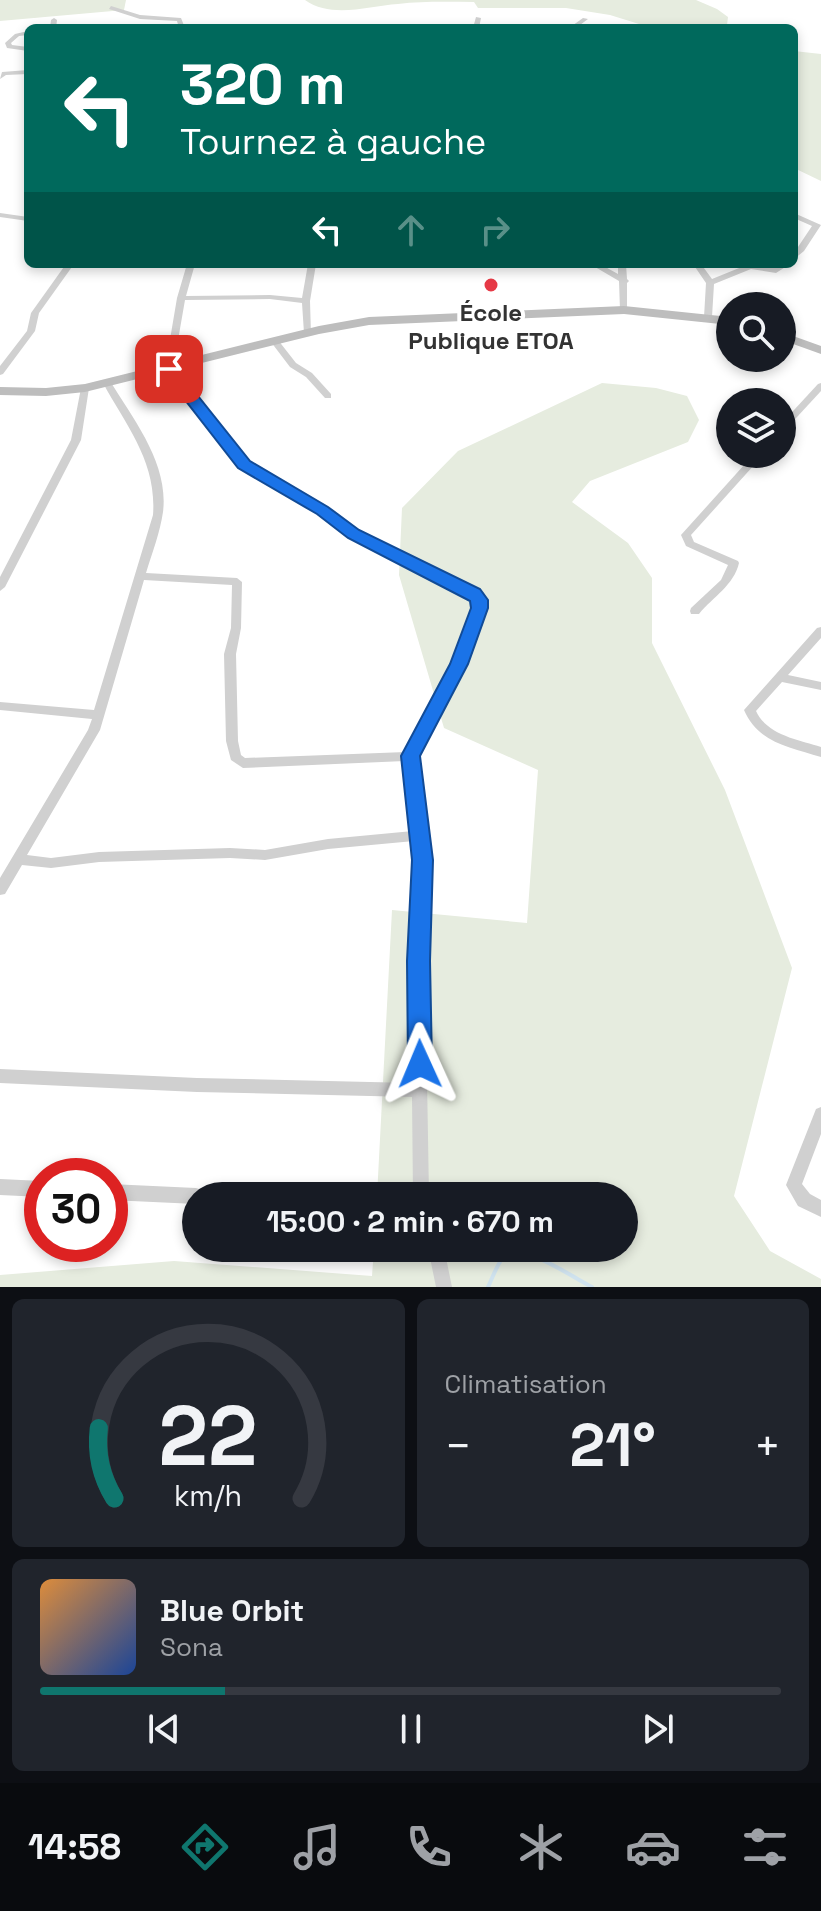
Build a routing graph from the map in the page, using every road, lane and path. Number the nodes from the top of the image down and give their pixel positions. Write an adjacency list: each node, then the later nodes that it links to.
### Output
1 (111, 8): 6 (street)
2 (478, 18): 7 (street)
3 (585, 19): 8 (street)
4 (54, 20): 5 (street)
5 (54, 24)
6 (181, 24)
7 (477, 24)
8 (578, 24)
9 (24, 34): 10 (street)
10 (24, 49)
11 (0, 65): 13 (street)
12 (24, 72): 13 (street)
13 (2, 75)
14 (0, 215): 16 (street)
15 (798, 217): 17 (street)
16 (24, 218)
17 (798, 253)
18 (67, 268): 39 (street)
19 (190, 268): 29 (street)
20 (311, 268): 30 (street)
21 (601, 268): 27 (street)
22 (623, 268): 27 (street)
23 (700, 268): 28 (street)
24 (745, 268): 28 (street)
25 (760, 268): 26 (street)
26 (780, 268)
27 (625, 281): 31 (street)
28 (710, 283): 32 (street)
29 (181, 298): 30 (street); 38 (street)
30 (306, 301): 34 (street)
31 (624, 310): 32 (street); 34 (street)
32 (708, 317): 33 (street)
33 (716, 318)
34 (308, 333): 36 (street)
35 (796, 341): 37 (street)
36 (275, 342): 38 (street); 44 (street)
37 (821, 350)
38 (169, 369): 40 (street); 56 (street)
39 (0, 372)
40 (107, 383): 42 (street); 47 (street)
41 (821, 386): 45 (street)
42 (85, 388): 43 (street); 48 (street)
43 (0, 391)
44 (328, 396)
45 (796, 413)
46 (746, 468): 49 (street)
47 (140, 576): 54 (street); 56 (street)
48 (0, 587)
49 (695, 611)
50 (821, 631): 51 (street)
51 (782, 678): 52 (street); 55 (street)
52 (821, 686)
53 (0, 706): 54 (street)
54 (99, 715): 58 (street)
55 (821, 752)
56 (410, 756): 57 (street)
57 (418, 836): 58 (street); 61 (street)
58 (17, 859): 59 (street)
59 (0, 890)
60 (0, 1076): 61 (street)
61 (421, 1090): 63 (street)
62 (821, 1114): 68 (street)
63 (421, 1182)
64 (0, 1187): 65 (street)
65 (24, 1188)
66 (128, 1193): 67 (street)
67 (182, 1195)
68 (821, 1209)
69 (439, 1262): 70 (street)
70 (444, 1287)

